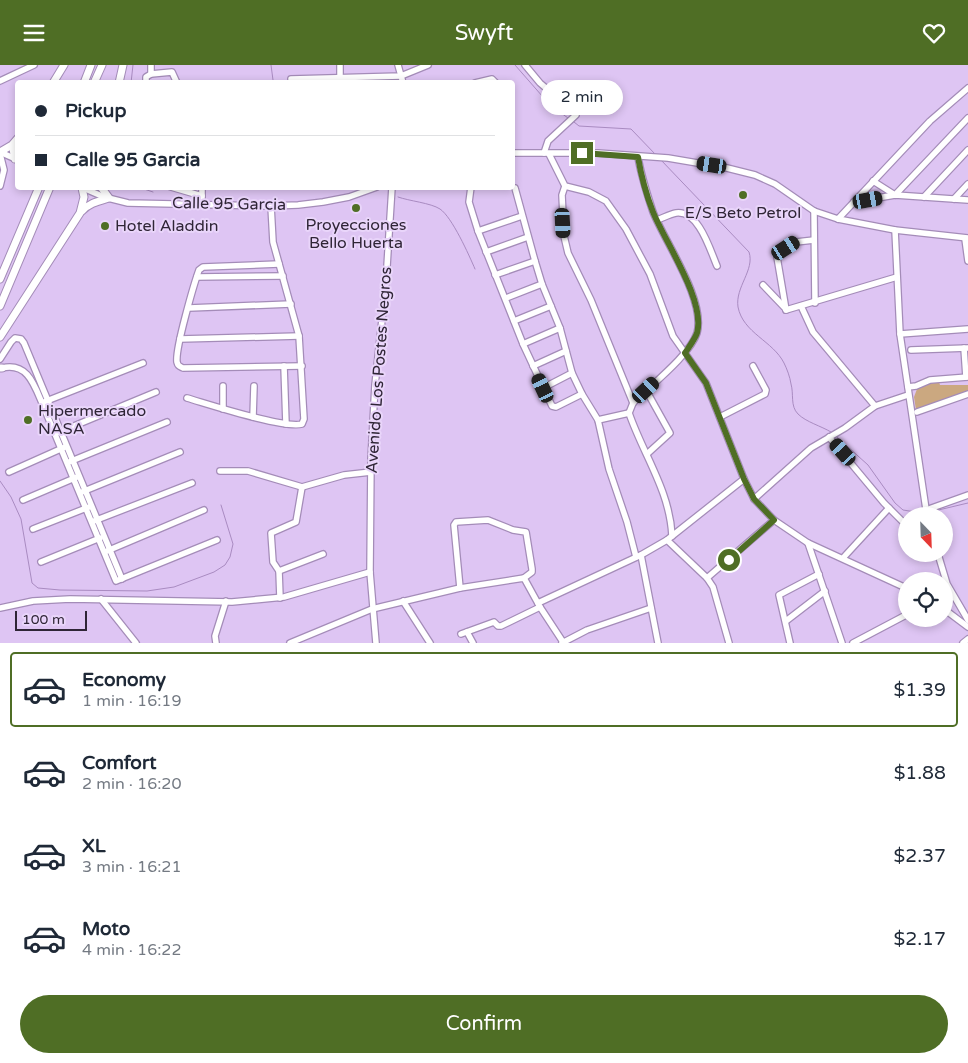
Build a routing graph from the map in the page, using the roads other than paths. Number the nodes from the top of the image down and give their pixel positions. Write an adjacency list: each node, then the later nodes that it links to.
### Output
1 (34, 65): 21 (street)
2 (64, 65): 15 (main road)
3 (91, 65): 16 (main road)
4 (102, 65): 17 (main road)
5 (123, 65): 18 (main road)
6 (151, 65): 11 (street)
7 (340, 65): 13 (street)
8 (398, 65): 14 (street)
9 (428, 65): 14 (street)
10 (525, 65): 29 (street)
11 (151, 74): 19 (street); 20 (street)
12 (291, 79): 13 (street)
13 (340, 79): 14 (street)
14 (402, 79)
15 (56, 80)
16 (85, 80)
17 (95, 80)
18 (120, 80)
19 (146, 80)
20 (176, 80)
21 (0, 81)
22 (968, 88): 35 (street)
23 (968, 118): 50 (street)
24 (15, 141): 28 (main road)
25 (15, 144): 30 (main road)
26 (968, 150): 52 (street)
27 (515, 151): 29 (street)
28 (0, 152): 32 (street); 34 (street)
29 (547, 153): 31 (street); 38 (street)
30 (15, 156)
31 (638, 157): 59 (street); 63 (street)
32 (15, 160)
33 (15, 161): 34 (street)
34 (4, 170): 37 (street)
35 (873, 181): 50 (street); 56 (street)
36 (968, 184): 54 (street)
37 (0, 186)
38 (565, 186): 100 (street); 121 (street)
39 (515, 188): 61 (street)
40 (38, 190): 78 (main road)
41 (49, 190): 84 (main road)
42 (82, 190): 60 (main road)
43 (87, 190): 53 (street, Calle 95 Garcia)
44 (103, 190): 53 (main road)
45 (181, 190): 51 (street)
46 (202, 190): 51 (street)
47 (369, 190): 58 (street, Calle 95 Garcia)
48 (392, 190): 139 (street, Avenido Los Postes Negros)
49 (471, 190): 65 (street)
50 (895, 195): 52 (street); 56 (street)
51 (202, 196): 57 (street)
52 (924, 197): 54 (street)
53 (109, 198): 57 (street, Calle 95 Garcia); 60 (main road)
54 (954, 199): 55 (street)
55 (968, 201)
56 (854, 202): 62 (street)
57 (202, 204): 58 (street, Calle 95 Garcia)
58 (271, 206): 72 (street)
59 (814, 211): 62 (street); 68 (street)
60 (80, 213): 94 (main road)
61 (522, 216): 65 (street); 66 (street)
62 (838, 219): 64 (street)
63 (657, 220): 73 (street); 100 (street)
64 (895, 230): 67 (street); 77 (street)
65 (478, 231): 69 (street)
66 (528, 237): 69 (street); 70 (street)
67 (966, 239): 71 (street)
68 (814, 240): 82 (street); 88 (street)
69 (486, 252): 74 (street)
70 (534, 261): 74 (street); 79 (street)
71 (968, 261)
72 (279, 264): 75 (street); 76 (street)
73 (717, 266)
74 (495, 275): 81 (street)
75 (283, 276): 76 (street); 83 (street)
76 (197, 277): 87 (street)
77 (898, 277): 82 (street); 92 (street)
78 (0, 279)
79 (542, 284): 81 (street); 85 (street)
80 (763, 285): 88 (street)
81 (506, 299): 89 (street)
82 (815, 303): 86 (street)
83 (290, 304): 87 (street); 93 (street)
84 (0, 306)
85 (551, 306): 89 (street); 90 (street)
86 (802, 306): 88 (street); 122 (street)
87 (189, 308): 95 (street)
88 (786, 310)
89 (514, 321): 96 (street)
90 (560, 329): 96 (street); 99 (street)
91 (968, 329): 92 (street)
92 (900, 334): 112 (street)
93 (299, 336): 95 (street); 103 (street)
94 (0, 337)
95 (180, 339): 106 (street)
96 (523, 344): 104 (street)
97 (966, 348): 98 (street); 109 (street)
98 (911, 350)
99 (566, 351): 104 (street); 108 (street)
100 (685, 353): 114 (street); 127 (street)
101 (0, 359): 120 (street)
102 (143, 363): 120 (street)
103 (302, 366): 106 (street); 130 (street)
104 (533, 366): 113 (street)
105 (753, 366): 127 (street)
106 (284, 367): 130 (street)
107 (1, 368): 120 (street)
108 (572, 373): 113 (street); 116 (street)
109 (967, 377): 112 (street)
110 (254, 385): 126 (street)
111 (223, 386): 123 (street)
112 (908, 387): 118 (street)
113 (543, 388): 116 (street)
114 (646, 390): 121 (street); 135 (street)
115 (156, 392): 131 (street)
116 (582, 394): 128 (street)
117 (968, 394): 124 (street)
118 (908, 395): 122 (street); 149 (street)
119 (187, 398): 123 (street)
120 (45, 402): 131 (street)
121 (633, 403): 125 (street)
122 (875, 406): 132 (street)
123 (223, 409): 126 (street)
124 (917, 412)
125 (629, 413): 128 (street); 135 (street)
126 (253, 417): 130 (street)
127 (720, 417): 141 (street)
128 (598, 420): 163 (street)
129 (167, 422): 136 (street)
130 (286, 424)
131 (58, 432): 133 (street)
132 (829, 437): 146 (street); 151 (street)
133 (64, 448): 136 (street); 137 (street)
134 (180, 452): 144 (street)
135 (647, 454): 158 (street)
136 (70, 462): 140 (street)
137 (9, 471)
138 (220, 471): 143 (street)
139 (371, 472): 143 (street); 168 (street, Avenido Los Postes Negros)
140 (76, 477): 144 (street); 147 (street)
141 (744, 479): 146 (street); 158 (street)
142 (192, 483): 155 (street)
143 (302, 487): 167 (street)
144 (82, 492): 148 (street)
145 (968, 495): 150 (street)
146 (754, 499): 154 (street)
147 (23, 500)
148 (88, 507): 155 (street); 156 (street)
149 (926, 507)
150 (941, 507)
151 (889, 508): 153 (street); 164 (street)
152 (204, 510): 161 (street)
153 (898, 517)
154 (774, 520): 160 (street); 171 (street)
155 (94, 521): 157 (street)
156 (33, 529)
157 (101, 538): 161 (street); 165 (street)
158 (670, 538): 163 (street); 171 (street)
159 (217, 540): 161 (street)
160 (808, 543): 164 (street); 169 (street)
161 (107, 551)
162 (322, 554): 167 (street)
163 (638, 556): 179 (street); 181 (street)
164 (843, 558): 172 (street)
165 (42, 562)
166 (941, 563): 186 (street)
167 (279, 571): 175 (street)
168 (370, 573): 175 (street); 182 (street, Avenido Los Postes Negros)
169 (819, 574): 174 (street); 185 (street)
170 (524, 578): 173 (street); 173 (street); 179 (street)
171 (707, 578): 197 (street)
172 (898, 584)
173 (460, 588): 178 (street)
174 (825, 591): 185 (street); 199 (street)
175 (280, 597): 177 (street)
176 (101, 599): 177 (street); 180 (street); 189 (street)
177 (226, 601): 190 (street)
178 (403, 601): 182 (street); 193 (street)
179 (539, 605): 194 (street); 195 (street)
180 (0, 608)
181 (651, 608): 195 (street); 196 (street)
182 (372, 609): 191 (street); 192 (street, Avenido Los Postes Negros)
183 (953, 616): 187 (street)
184 (898, 619): 200 (street)
185 (786, 621): 198 (street)
186 (968, 621)
187 (968, 627)
188 (968, 639): 201 (street)
189 (136, 643)
190 (216, 643)
191 (290, 643)
192 (376, 643)
193 (430, 643)
194 (473, 643)
195 (563, 643)
196 (658, 643)
197 (729, 643)
198 (790, 643)
199 (842, 643)
200 (852, 643)
201 (963, 643)

